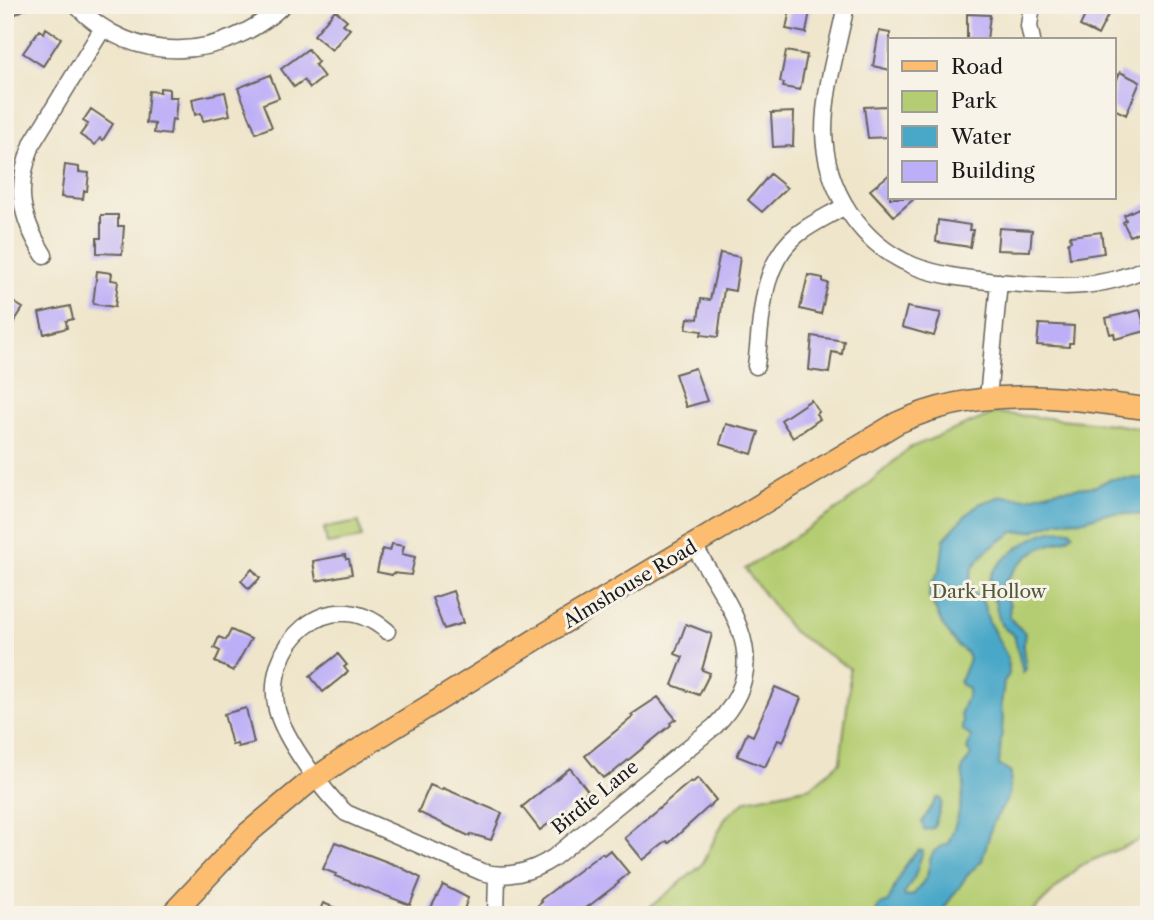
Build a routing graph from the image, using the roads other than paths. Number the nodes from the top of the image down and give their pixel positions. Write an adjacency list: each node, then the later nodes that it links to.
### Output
1 (76, 5): 5 (street)
2 (283, 5): 5 (street)
3 (846, 5): 7 (street)
4 (1031, 5): 6 (street)
5 (103, 28): 8 (street)
6 (1032, 38)
7 (845, 206): 10 (street); 11 (street)
8 (44, 255)
9 (1149, 267): 10 (street)
10 (999, 282): 12 (street)
11 (756, 366)
12 (988, 398): 13 (main road, Almshouse Road); 14 (main road, Almshouse Road)
13 (1149, 409)
14 (694, 546): 16 (main road, Almshouse Road); 17 (street, Birdie Lane)
15 (387, 631): 16 (street, Birdie Lane)
16 (317, 777): 17 (street, Birdie Lane); 18 (main road, Almshouse Road)
17 (497, 875): 19 (street)
18 (171, 915)
19 (496, 915)

